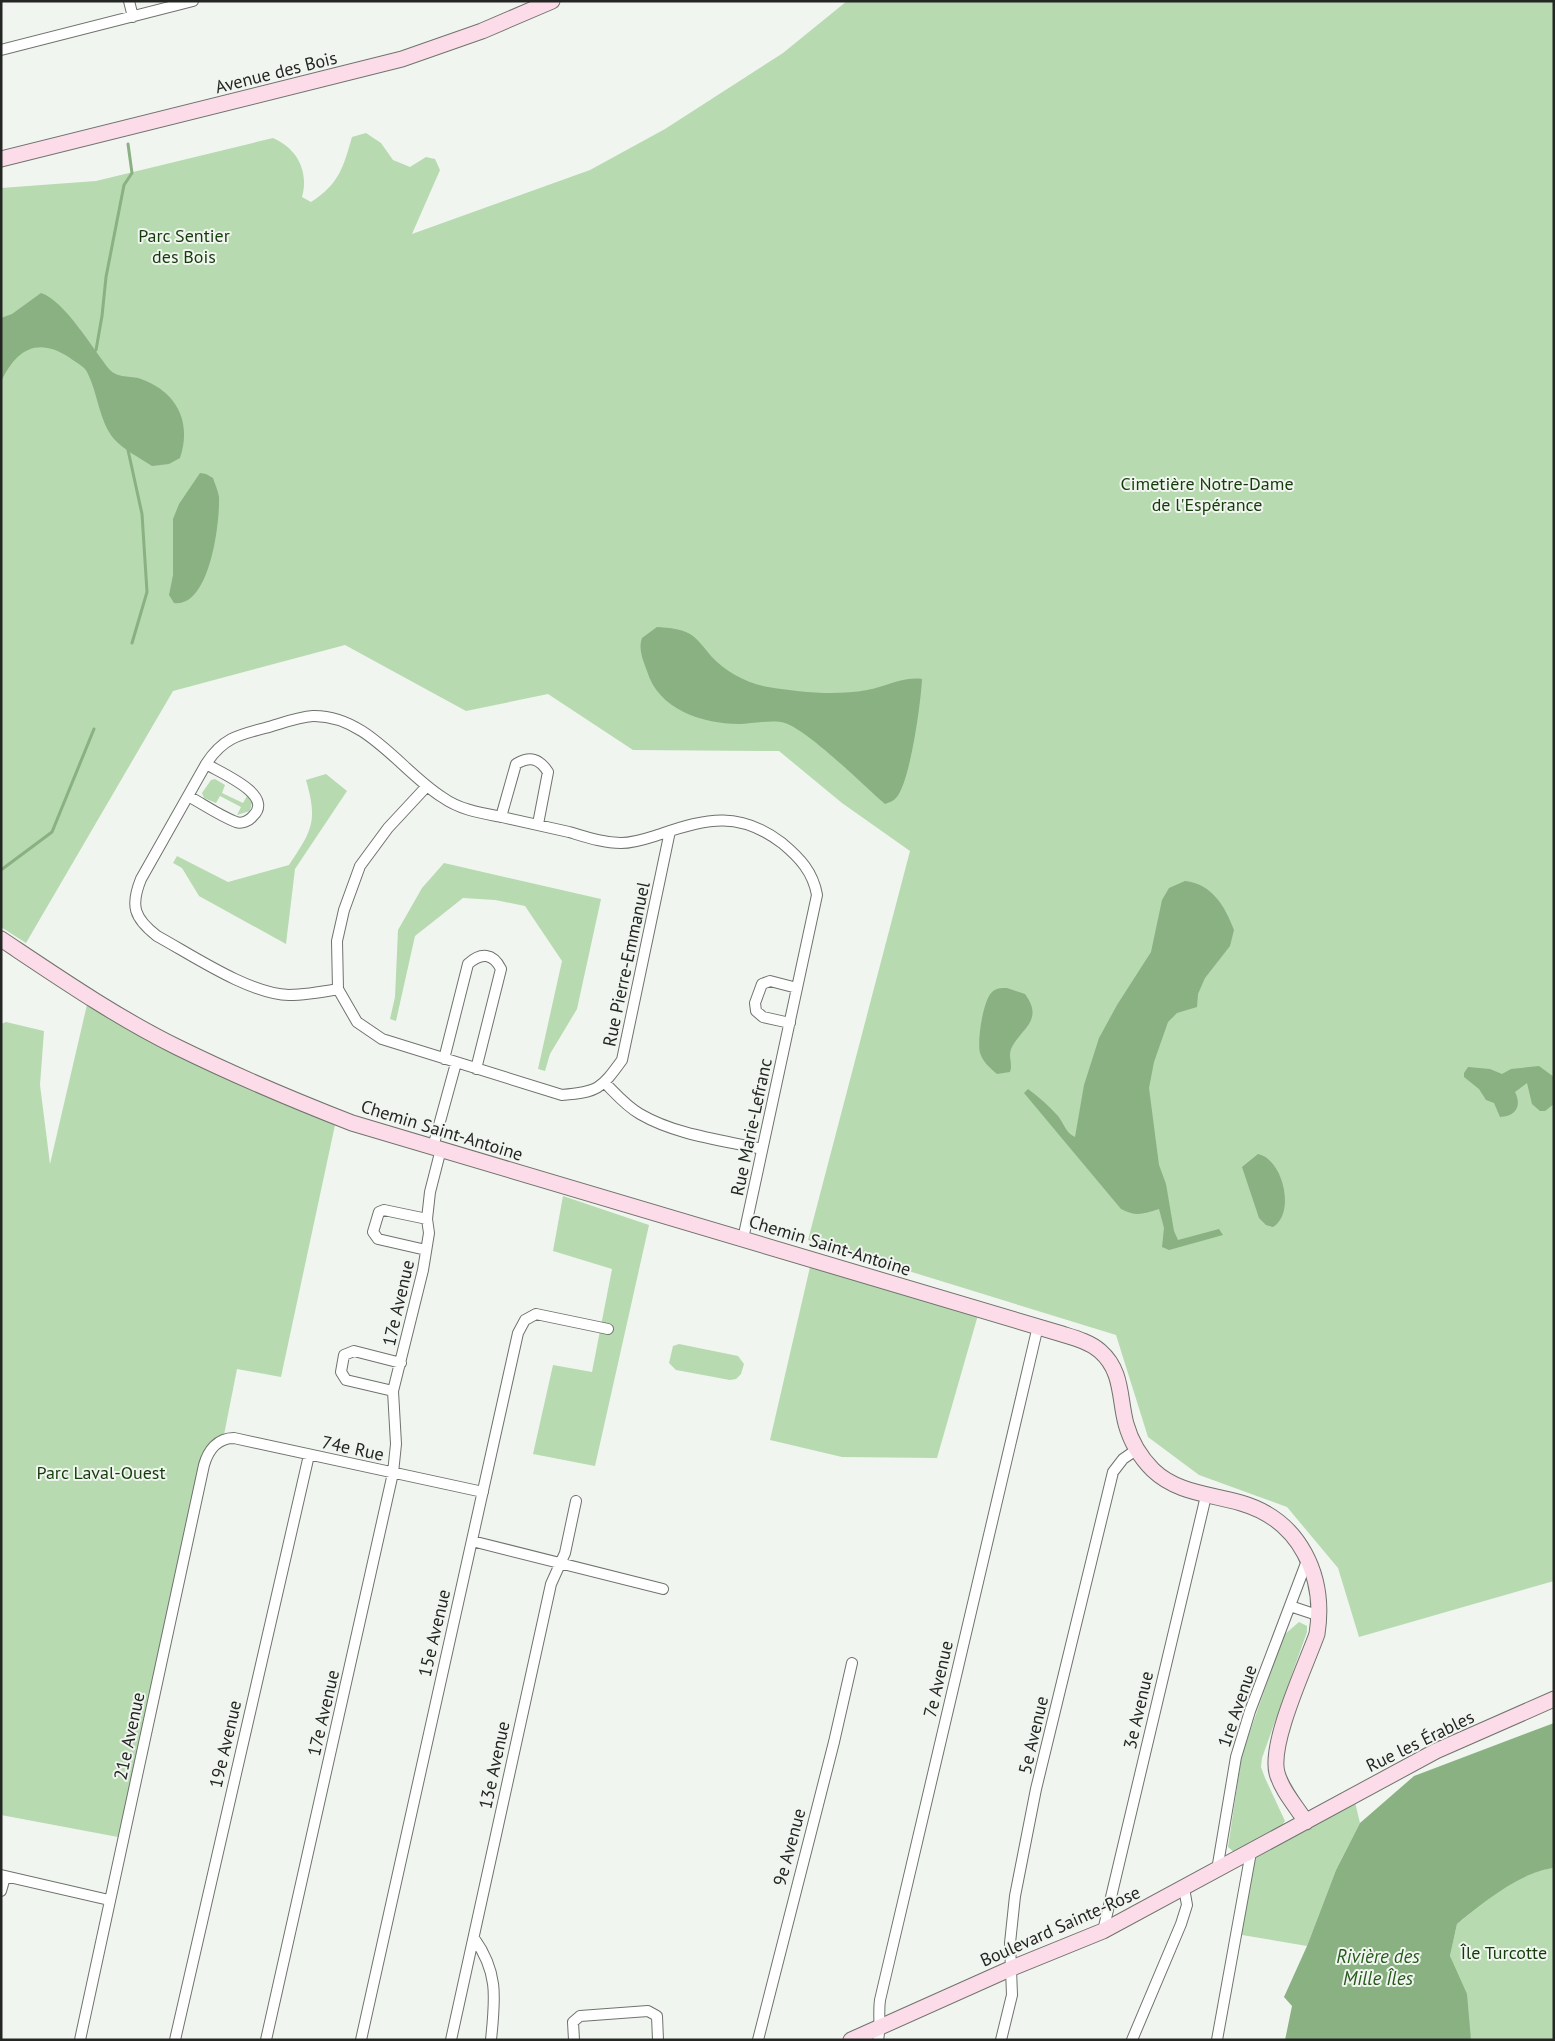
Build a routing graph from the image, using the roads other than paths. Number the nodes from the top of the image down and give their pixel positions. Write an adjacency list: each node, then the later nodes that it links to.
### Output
1 (129, 1): 4 (street)
2 (193, 1): 4 (street)
3 (552, 1): 6 (street, Avenue des Bois)
4 (133, 17): 5 (street)
5 (1, 50)
6 (1, 159)
7 (206, 764): 8 (street, Rue Marie-Lefranc); 9 (street, Rue Marie-Lefranc); 9 (street)
8 (427, 786): 10 (street, Rue Marie-Lefranc); 15 (street, Rue Pierre-Emmanuel)
9 (188, 796): 15 (street, Rue Marie-Lefranc)
10 (501, 817): 11 (street, Rue Marie-Lefranc); 11 (street)
11 (538, 824): 12 (street, Rue Marie-Lefranc)
12 (670, 831): 14 (street, Rue Marie-Lefranc); 20 (street, Rue Pierre-Emmanuel)
13 (1, 939): 21 (street, Chemin Saint-Antoine)
14 (797, 988): 16 (street, Rue Marie-Lefranc); 16 (street)
15 (338, 989): 17 (street, Rue Pierre-Emmanuel)
16 (790, 1023): 22 (street, Rue Marie-Lefranc)
17 (444, 1059): 18 (street, Rue Pierre-Emmanuel); 19 (street)
18 (456, 1064): 19 (street, Rue Pierre-Emmanuel); 21 (street, 17e Avenue)
19 (476, 1069): 20 (street, Rue Pierre-Emmanuel)
20 (605, 1083): 22 (street)
21 (437, 1148): 23 (street, 17e Avenue); 24 (street, Chemin Saint-Antoine)
22 (762, 1149): 24 (street, Rue Marie-Lefranc)
23 (427, 1219): 25 (street, 17e Avenue); 25 (street, 17e Avenue)
24 (743, 1239): 26 (street, Chemin Saint-Antoine)
25 (426, 1250): 28 (street, 17e Avenue)
26 (1038, 1326): 31 (street, Chemin Saint-Antoine); 55 (street, 7e Avenue)
27 (608, 1329): 34 (street, 15e Avenue)
28 (401, 1363): 29 (street, 17e Avenue); 29 (street, 17e Avenue)
29 (393, 1391): 33 (street, 17e Avenue)
30 (217, 1444): 32 (street, 74e Rue); 51 (street, 21e Avenue)
31 (1136, 1450): 35 (street, Chemin Saint-Antoine); 54 (street, 5e Avenue)
32 (309, 1455): 33 (street, 74e Rue); 57 (street, 19e Avenue)
33 (393, 1473): 34 (street, 74e Rue); 58 (street, 17e Avenue)
34 (483, 1492): 37 (street, 15e Avenue)
35 (1206, 1496): 38 (street, Chemin Saint-Antoine); 52 (street, 3e Avenue)
36 (576, 1500): 39 (street, 13e Avenue)
37 (472, 1542): 39 (street); 59 (street, 15e Avenue)
38 (1308, 1557): 41 (street, 1re Avenue); 42 (street, Chemin Saint-Antoine)
39 (558, 1564): 40 (street); 53 (street, 13e Avenue)
40 (662, 1589)
41 (1290, 1606): 42 (street); 47 (street, 1re Avenue)
42 (1320, 1616): 45 (street, Chemin Saint-Antoine)
43 (852, 1663): 64 (street, 9e Avenue)
44 (1554, 1699): 45 (street, Rue les Érables)
45 (1306, 1822): 46 (street, Boulevard Sainte-Rose)
46 (1251, 1852): 47 (street, Boulevard Sainte-Rose); 68 (street)
47 (1218, 1870): 49 (street, Boulevard Sainte-Rose)
48 (3, 1876): 50 (street); 51 (street)
49 (1184, 1888): 52 (street, Boulevard Sainte-Rose); 67 (street)
50 (1, 1891)
51 (109, 1900): 56 (street, 21e Avenue)
52 (1103, 1931): 54 (street, Boulevard Sainte-Rose)
53 (474, 1938): 60 (street, 13e Avenue); 61 (street)
54 (1012, 1968): 55 (street, Boulevard Sainte-Rose); 66 (street, 5e Avenue)
55 (880, 2033): 65 (street, Boulevard Sainte-Rose)
56 (80, 2040)
57 (174, 2040)
58 (266, 2040)
59 (361, 2040)
60 (450, 2040)
61 (491, 2040)
62 (574, 2040): 63 (street)
63 (658, 2040)
64 (758, 2040)
65 (851, 2040)
66 (1001, 2040)
67 (1132, 2040)
68 (1217, 2040)

